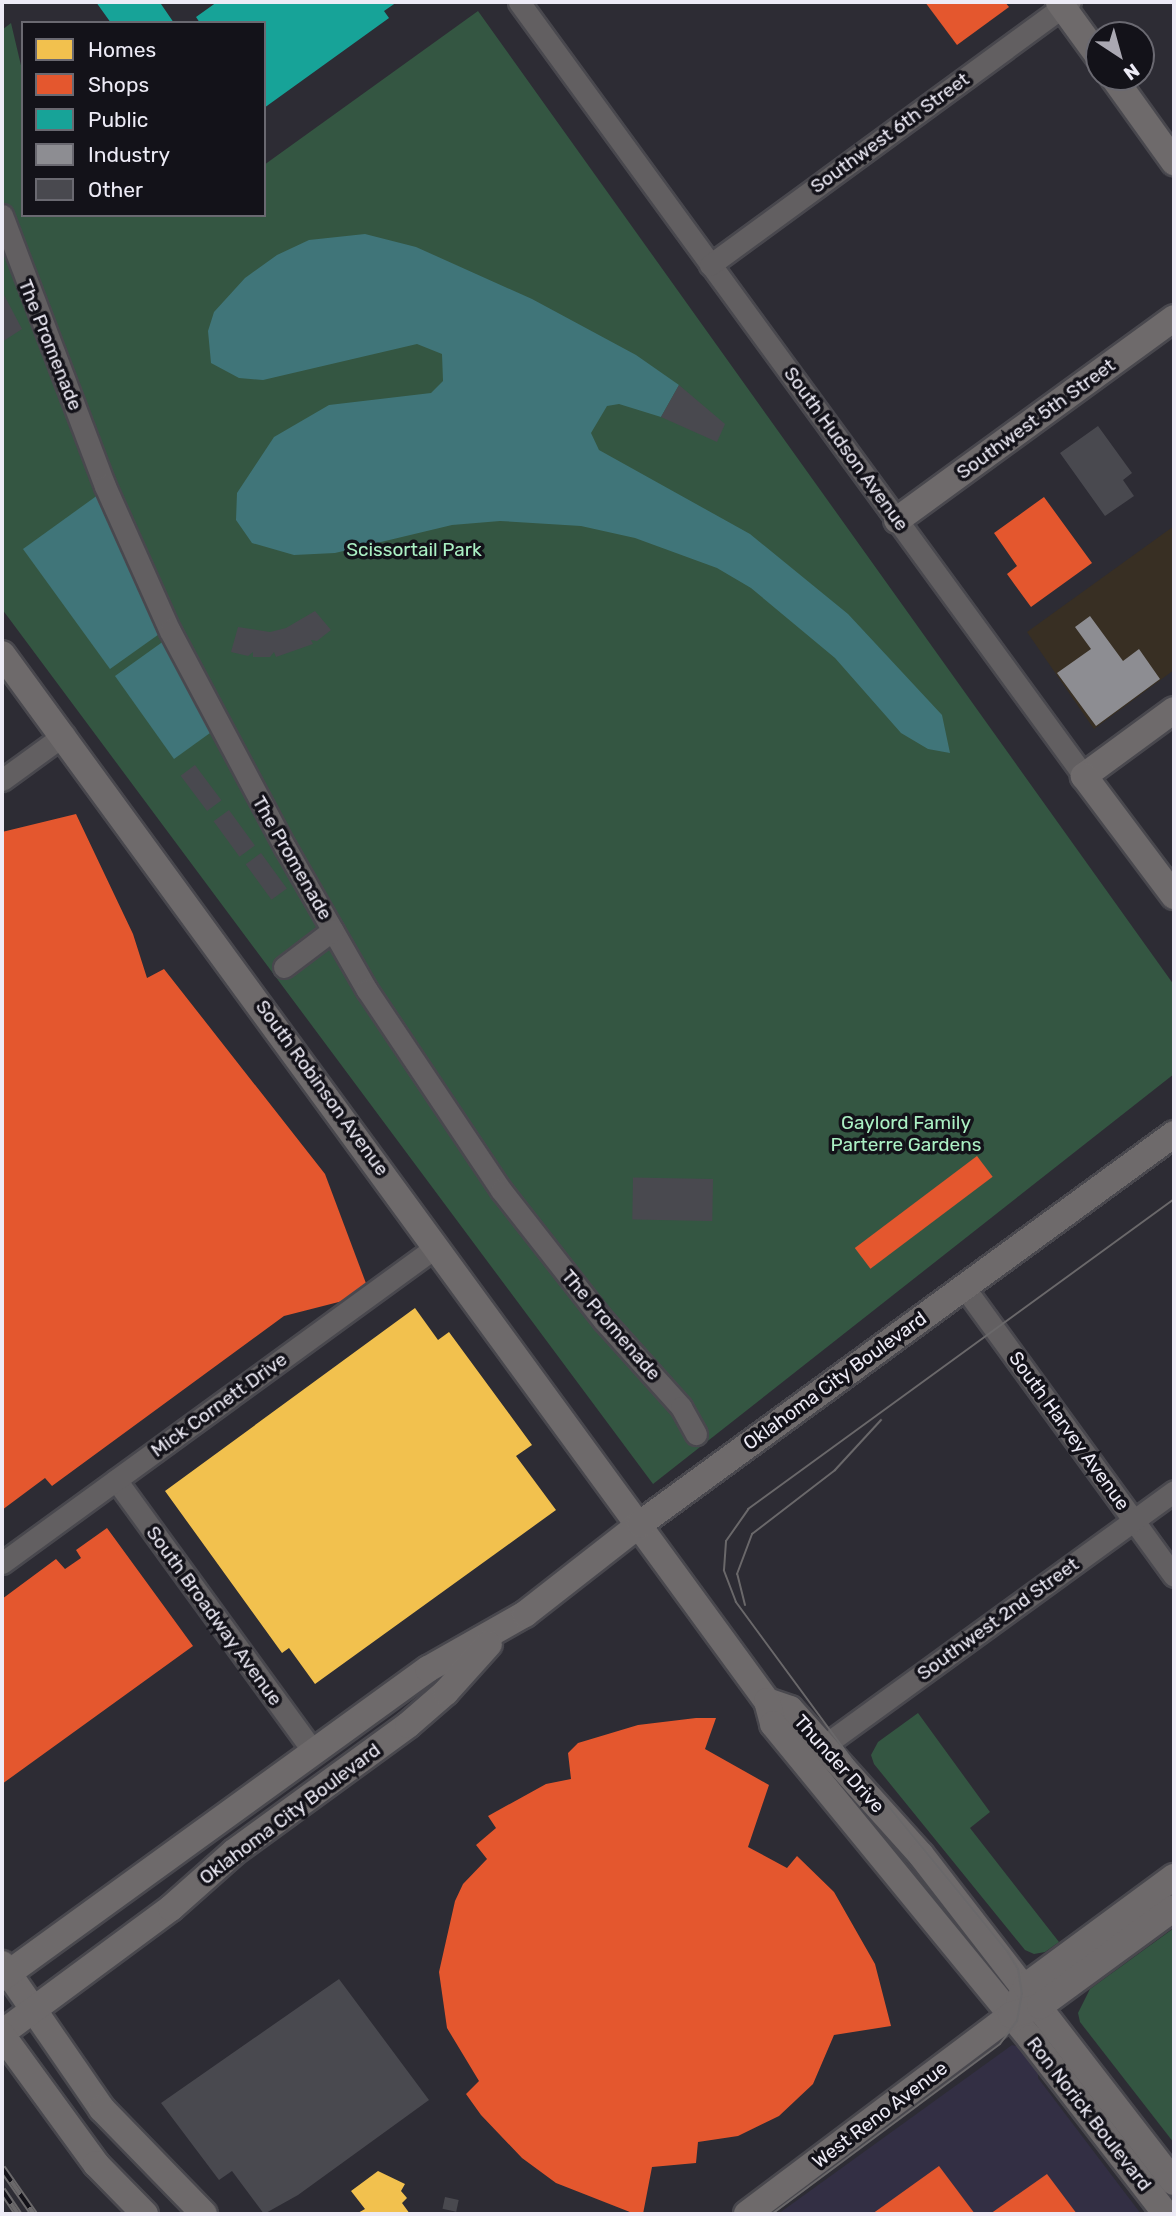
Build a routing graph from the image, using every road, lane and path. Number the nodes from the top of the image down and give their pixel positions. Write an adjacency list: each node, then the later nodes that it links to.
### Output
1 (1064, 3): 3 (main road); 7 (street, Southwest 6th Street)
2 (527, 5): 7 (street, South Hudson Avenue)
3 (1085, 35)
4 (1123, 91): 5 (main road)
5 (1174, 162)
6 (2, 215): 16 (street, The Promenade)
7 (710, 265): 9 (street, South Hudson Avenue)
8 (1174, 318): 9 (main road, Southwest 5th Street)
9 (897, 520): 13 (street, South Hudson Avenue)
10 (2, 654): 12 (main road, South Robinson Avenue)
11 (1174, 710): 13 (main road)
12 (64, 736): 14 (street); 19 (main road, South Robinson Avenue)
13 (1084, 776): 15 (main road, South Hudson Avenue)
14 (2, 780)
15 (1174, 896)
16 (333, 930): 17 (street); 21 (street, The Promenade)
17 (284, 967)
18 (1174, 1134): 20 (main road, Oklahoma City Boulevard)
19 (437, 1246): 22 (street, Mick Cornett Drive); 25 (main road, South Robinson Avenue)
20 (964, 1287): 24 (street, South Harvey Avenue); 25 (main road, Oklahoma City Boulevard)
21 (696, 1434)
22 (116, 1480): 26 (street, Mick Cornett Drive); 31 (street, South Broadway Avenue)
23 (1174, 1491): 24 (street, Southwest 2nd Street)
24 (1135, 1520): 27 (street, South Harvey Avenue); 30 (street, Southwest 2nd Street)
25 (640, 1524): 28 (main road, Oklahoma City Boulevard); 29 (main road, Thunder Drive)
26 (2, 1563)
27 (1174, 1576)
28 (499, 1632): 31 (main road, Oklahoma City Boulevard); 36 (main road, Oklahoma City Boulevard)
29 (770, 1713): 30 (main road, Thunder Drive); 37 (main road, Thunder Drive)
30 (822, 1747): 35 (main road, Thunder Drive)
31 (313, 1751): 34 (main road, Oklahoma City Boulevard)
32 (1174, 1877): 35 (main road, West Reno Avenue)
33 (1174, 1908): 35 (main road, West Reno Avenue)
34 (4, 1972): 36 (main road)
35 (1033, 1996): 37 (main road, West Reno Avenue); 39 (main road, Ron Norick Boulevard)
36 (32, 2010): 38 (main road, Oklahoma City Boulevard); 41 (main road)
37 (1011, 2015): 42 (main road, West Reno Avenue); 43 (main road, Ron Norick Boulevard)
38 (2, 2034): 40 (main road)
39 (1174, 2182)
40 (145, 2214)
41 (204, 2214)
42 (747, 2214)
43 (1166, 2214)

